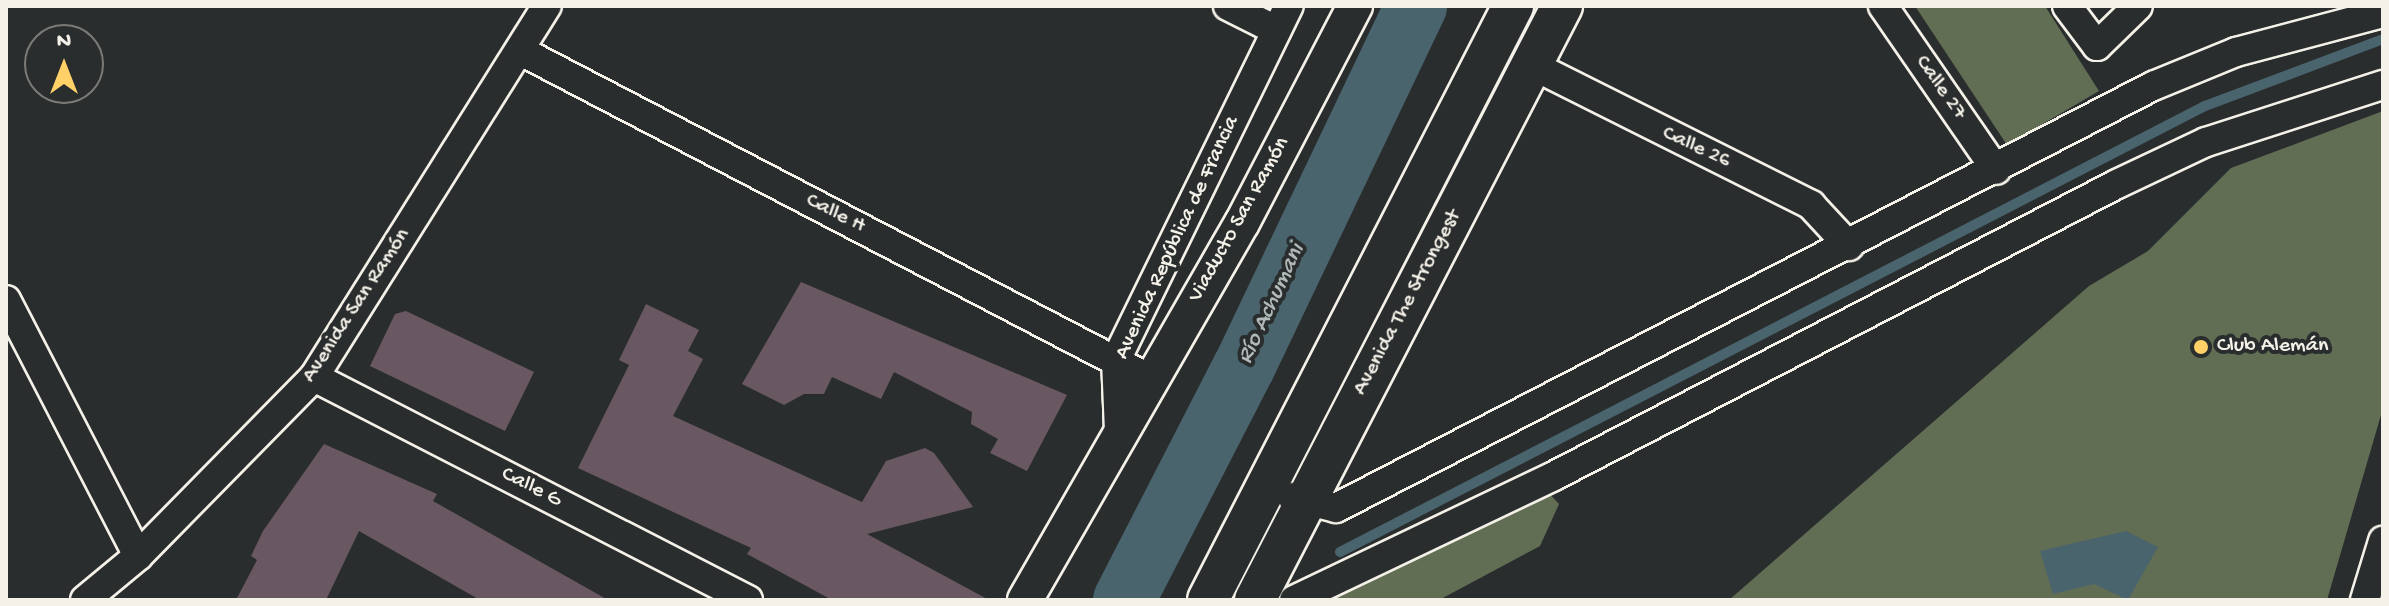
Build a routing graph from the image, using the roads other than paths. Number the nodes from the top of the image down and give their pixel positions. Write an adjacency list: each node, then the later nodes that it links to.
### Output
1 (547, 6): 12 (street, Avenida San Ramón)
2 (1228, 6): 10 (street)
3 (1355, 6): 20 (street, Viaducto San Ramón)
4 (1513, 6): 11 (main road, Avenida The Strongest)
5 (1562, 6): 13 (main road, Avenida The Strongest)
6 (1883, 6): 15 (street, Calle 27)
7 (2067, 6): 8 (street)
8 (2138, 6)
9 (2383, 13): 15 (street)
10 (1282, 18): 18 (street, Avenida República de Francia)
11 (1493, 44): 13 (main road); 22 (main road, Avenida The Strongest)
12 (521, 51): 18 (street, Calle H); 19 (street, Avenida San Ramón)
13 (1532, 65): 16 (street, Calle 26); 23 (main road, Avenida The Strongest)
14 (2383, 85): 31 (street)
15 (1996, 170): 16 (street)
16 (1849, 246): 23 (street)
17 (6, 300): 25 (street)
18 (1116, 360): 20 (street, Calle H); 21 (street, Avenida República de Francia)
19 (314, 377): 25 (street, Avenida San Ramón); 27 (street, Calle G)
20 (1148, 378): 21 (street, Viaducto San Ramón)
21 (1119, 431): 28 (street)
22 (1267, 484): 23 (street); 29 (main road, Avenida The Strongest)
23 (1303, 503): 30 (main road, Avenida The Strongest)
24 (2383, 541): 32 (street)
25 (138, 556): 26 (street, Avenida San Ramón)
26 (85, 600)
27 (748, 600)
28 (1025, 600)
29 (1208, 600)
30 (1255, 600)
31 (1294, 600)
32 (2365, 600)

